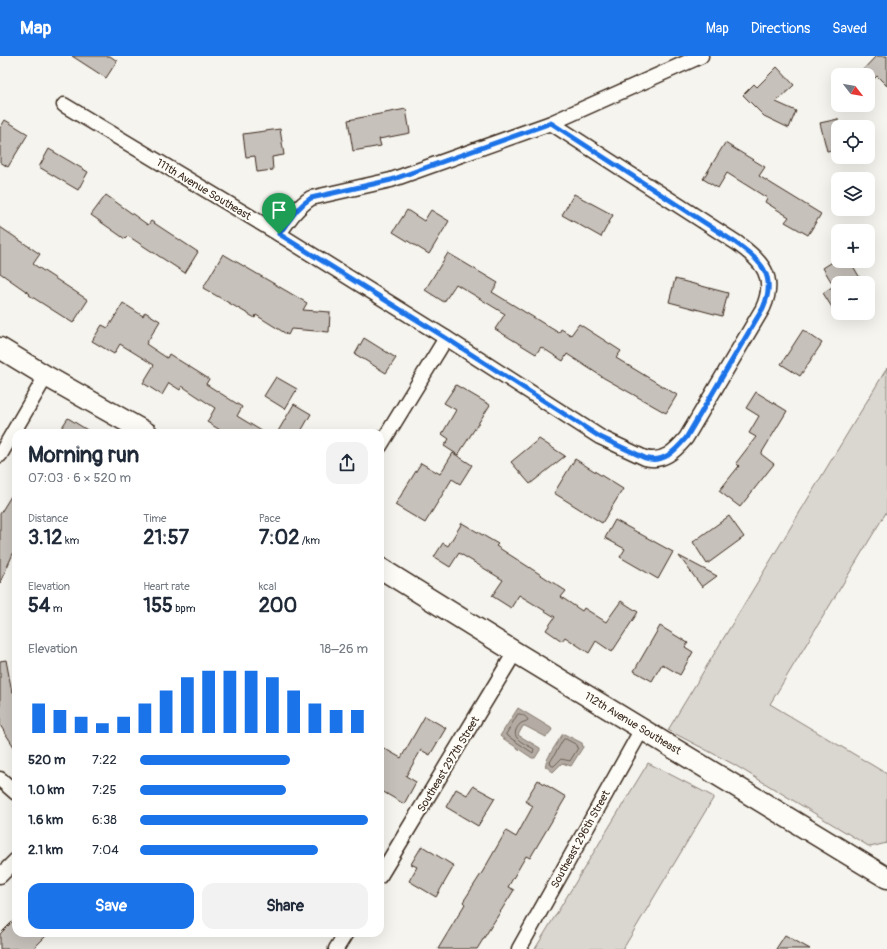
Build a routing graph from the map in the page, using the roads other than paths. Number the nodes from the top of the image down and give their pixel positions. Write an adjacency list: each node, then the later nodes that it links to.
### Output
1 (701, 56): 3 (street)
2 (64, 105): 4 (street, 111th Avenue Southeast)
3 (551, 123): 4 (street); 5 (street, 111th Avenue Southeast)
4 (279, 234): 5 (street, 111th Avenue Southeast)
5 (446, 338): 11 (street)
6 (0, 348): 7 (street)
7 (46, 376): 8 (street); 9 (street)
8 (15, 429)
9 (140, 429)
10 (12, 434): 12 (street)
11 (384, 439)
12 (0, 455)
13 (384, 570): 14 (street, 112th Avenue Southeast)
14 (515, 652): 15 (street, 112th Avenue Southeast); 19 (street, Southeast 297th Street)
15 (642, 728): 21 (street, 112th Avenue Southeast); 24 (street, Southeast 296th Street)
16 (0, 779): 17 (street)
17 (12, 790)
18 (12, 864): 20 (street)
19 (384, 869)
20 (0, 876)
21 (887, 878)
22 (344, 937): 23 (street)
23 (336, 949)
24 (519, 949)

